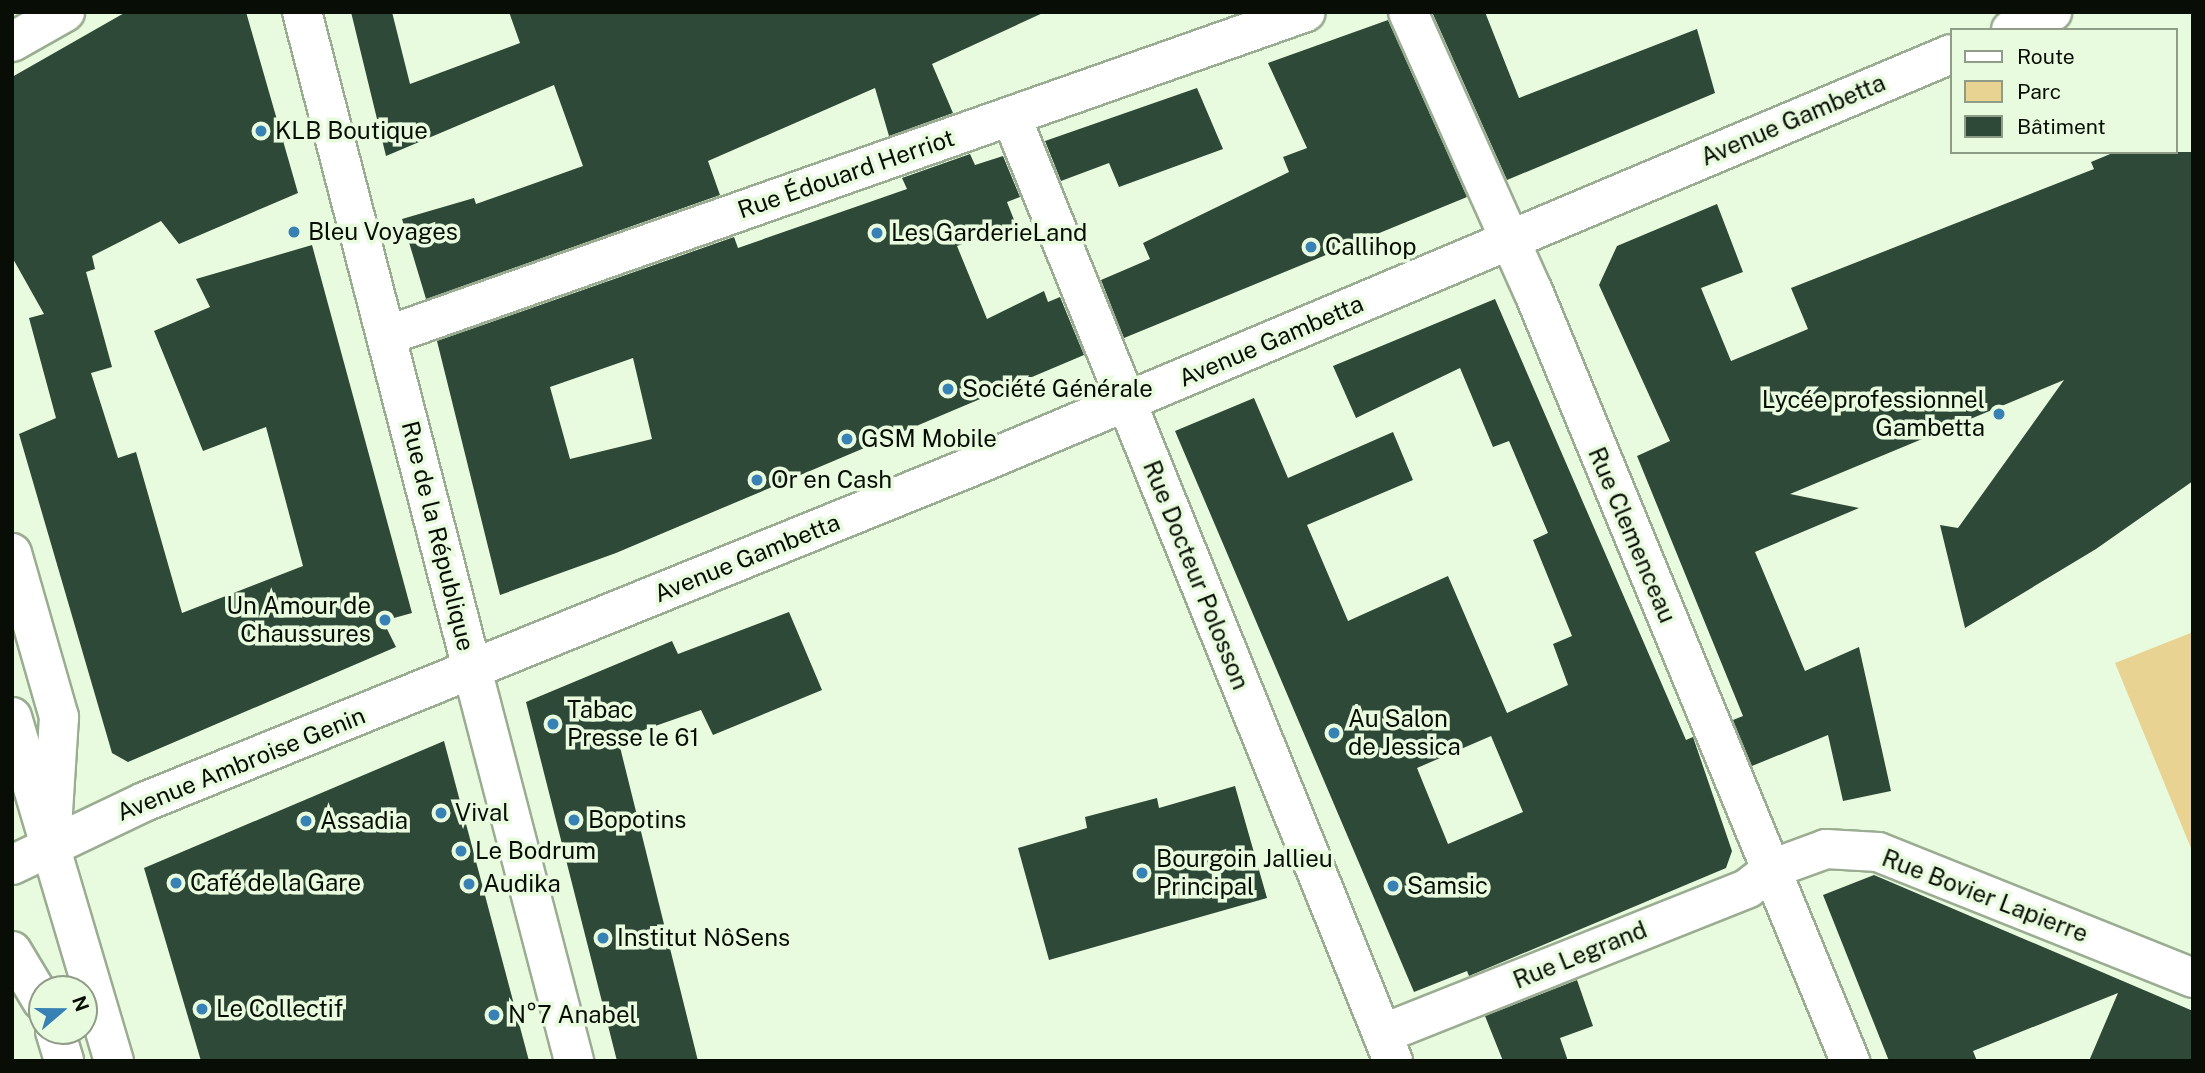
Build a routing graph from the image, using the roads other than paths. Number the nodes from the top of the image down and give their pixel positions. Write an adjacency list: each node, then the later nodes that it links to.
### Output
1 (65, 12): 7 (street)
2 (302, 12): 11 (street, Rue de la République)
3 (1306, 12): 9 (street, Rue Édouard Herriot)
4 (1408, 12): 10 (street, Rue Clemenceau)
5 (2052, 12): 6 (street)
6 (2016, 28)
7 (12, 42)
8 (1950, 54): 10 (street, Avenue Gambetta)
9 (1011, 116): 11 (street, Rue Édouard Herriot); 12 (street, Rue Docteur Polosson)
10 (1510, 242): 12 (street, Avenue Gambetta); 18 (street, Rue Clemenceau)
11 (386, 336): 14 (street, Rue de la République)
12 (1125, 401): 14 (street, Avenue Gambetta); 22 (street, Rue Docteur Polosson)
13 (12, 553): 16 (street)
14 (472, 669): 16 (street, Avenue Ambroise Genin); 24 (street, Rue de la République)
15 (12, 717): 16 (street)
16 (51, 845): 17 (street, Avenue Ambroise Genin); 23 (street)
17 (12, 865)
18 (1774, 868): 21 (street, Rue Bovier Lapierre); 22 (street, Rue Legrand); 25 (street, Rue Clemenceau)
19 (12, 951): 20 (street)
20 (28, 978)
21 (2193, 978)
22 (1389, 1054)
23 (114, 1061)
24 (574, 1061)
25 (1850, 1061)

